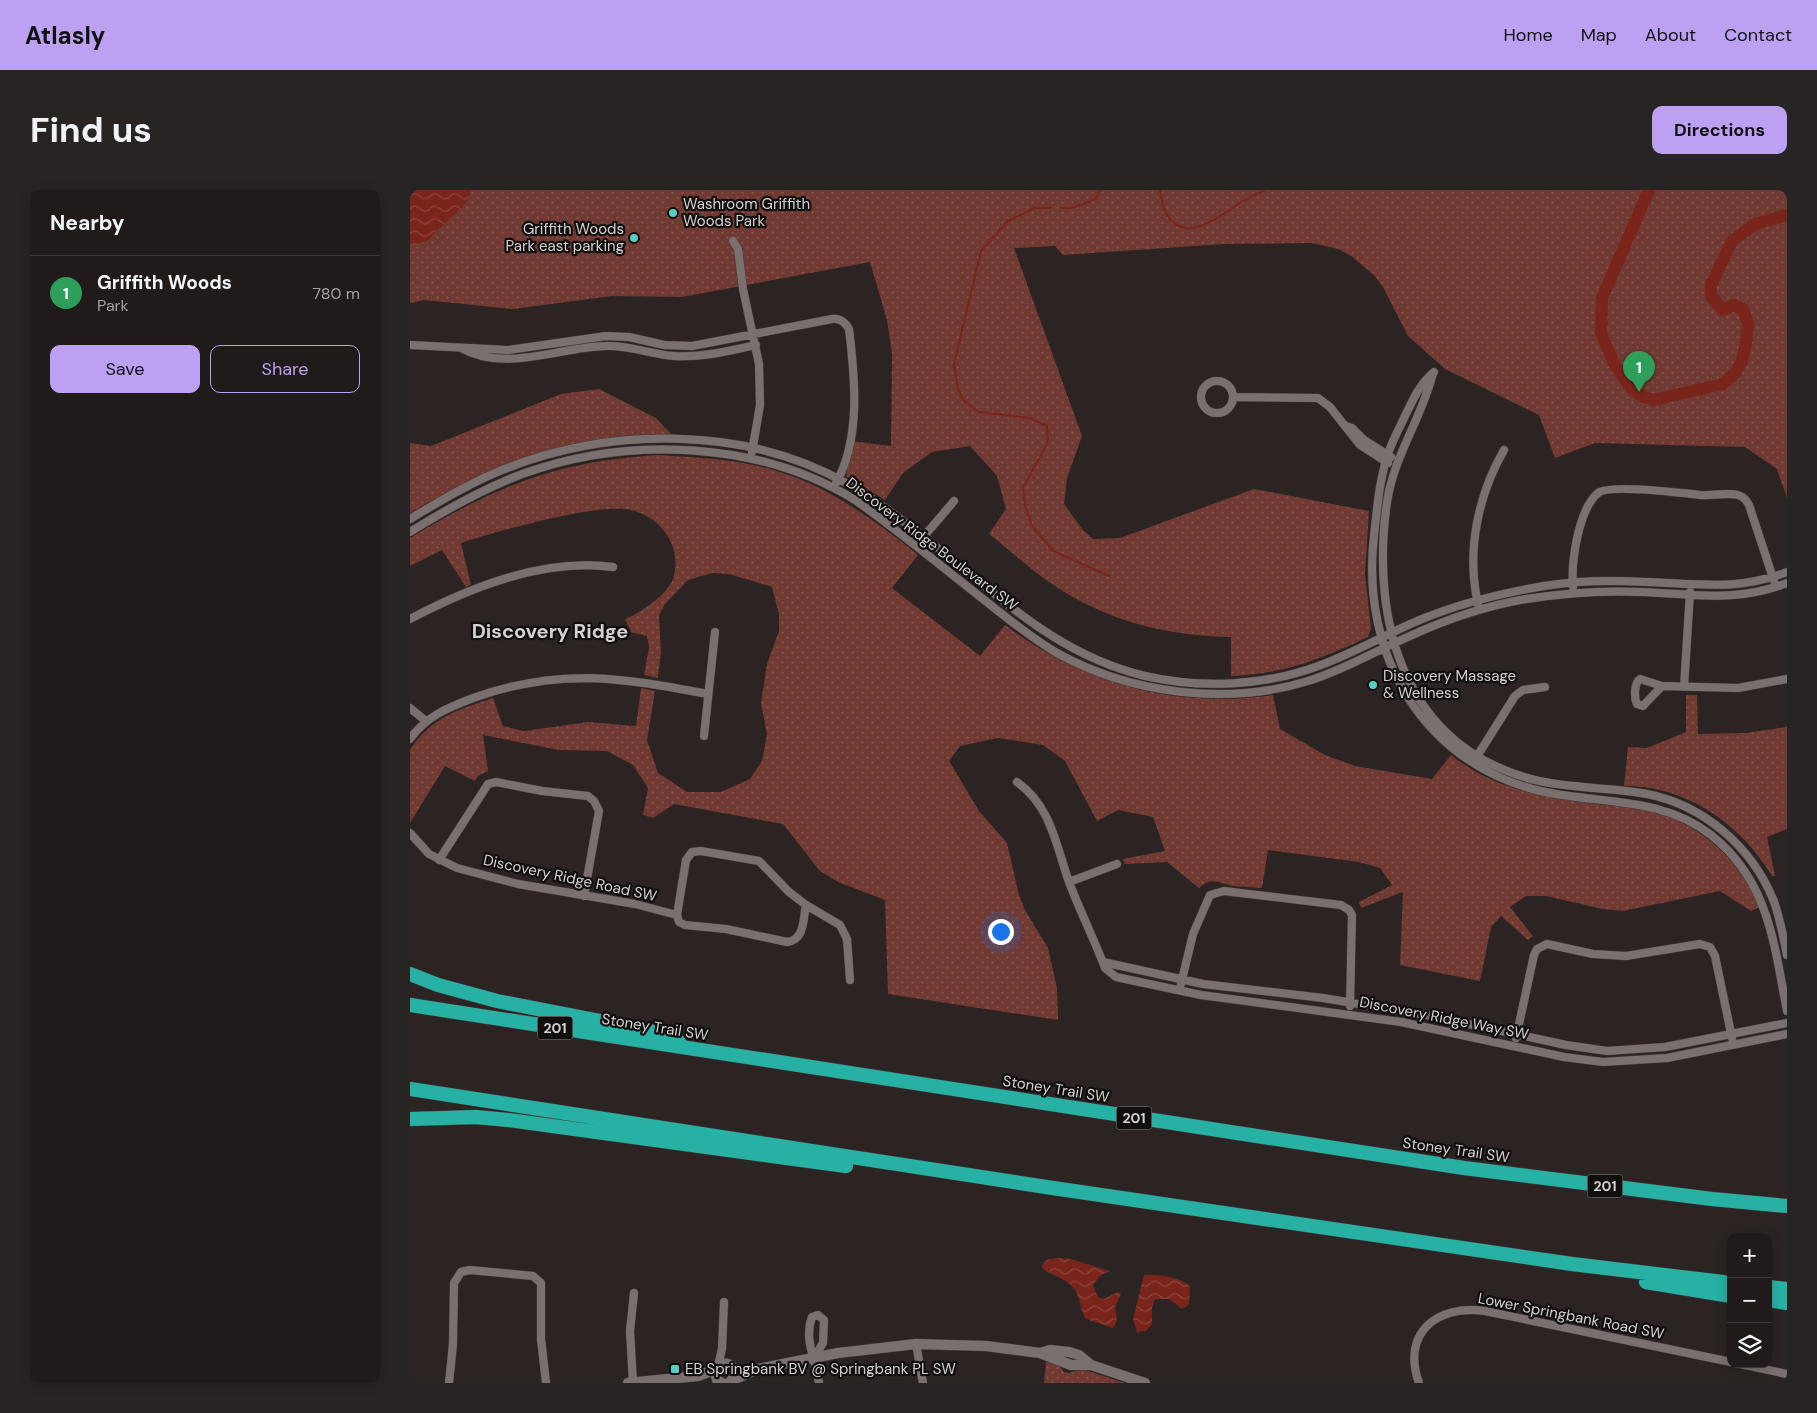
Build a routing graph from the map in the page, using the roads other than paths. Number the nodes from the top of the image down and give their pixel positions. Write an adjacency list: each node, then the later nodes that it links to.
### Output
1 (732, 241): 2 (street)
2 (754, 334): 4 (street); 5 (street); 12 (street)
3 (410, 345): 5 (street)
4 (756, 346): 5 (street); 7 (street)
5 (459, 348)
6 (1233, 397): 6 (street); 9 (street)
7 (753, 448): 10 (street); 12 (street, Discovery Ridge Boulevard SW); 15 (street, Discovery Ridge Boulevard SW)
8 (1504, 450): 31 (street)
9 (1387, 458): 11 (street); 11 (street); 18 (street)
10 (751, 459): 13 (street, Discovery Ridge Boulevard SW); 16 (street, Discovery Ridge Boulevard SW)
11 (1396, 464): 19 (street)
12 (839, 479): 13 (street); 17 (street, Discovery Ridge Boulevard SW)
13 (834, 488): 20 (street, Discovery Ridge Boulevard SW)
14 (954, 501): 17 (street)
15 (410, 519)
16 (410, 532)
17 (922, 538): 20 (street); 30 (street, Discovery Ridge Boulevard SW)
18 (1373, 542): 19 (street); 37 (street)
19 (1382, 543): 36 (street)
20 (915, 546): 32 (street, Discovery Ridge Boulevard SW)
21 (613, 567): 34 (street)
22 (1787, 572): 23 (street, Discovery Ridge Boulevard SW)
23 (1773, 577): 24 (street); 26 (street, Discovery Ridge Boulevard SW); 27 (street)
24 (1572, 583): 26 (street, Discovery Ridge Boulevard SW); 28 (street); 31 (street, Discovery Ridge Boulevard SW)
25 (1787, 584): 27 (street, Discovery Ridge Boulevard SW)
26 (1691, 585): 29 (street)
27 (1776, 588): 29 (street, Discovery Ridge Boulevard SW)
28 (1573, 593): 29 (street, Discovery Ridge Boulevard SW); 33 (street, Discovery Ridge Boulevard SW)
29 (1690, 596): 49 (street)
30 (997, 597): 32 (street); 39 (street, Discovery Ridge Boulevard SW)
31 (1477, 600): 33 (street); 36 (street, Discovery Ridge Boulevard SW)
32 (991, 605): 41 (street, Discovery Ridge Boulevard SW)
33 (1480, 610): 38 (street, Discovery Ridge Boulevard SW)
34 (410, 619)
35 (715, 632): 50 (street)
36 (1390, 633): 37 (street, Discovery Ridge Boulevard SW); 38 (street)
37 (1380, 638): 40 (street); 42 (street, Discovery Ridge Boulevard SW)
38 (1393, 644): 40 (street, Discovery Ridge Boulevard SW); 52 (street)
39 (1064, 645): 41 (street); 43 (street, Discovery Ridge Boulevard SW)
40 (1383, 648): 45 (street, Discovery Ridge Boulevard SW); 54 (street)
41 (1059, 654): 46 (street, Discovery Ridge Boulevard SW)
42 (1291, 674): 43 (street, Discovery Ridge Boulevard SW); 45 (street)
43 (1145, 676): 46 (street)
44 (1787, 679): 49 (street)
45 (1293, 685): 46 (street, Discovery Ridge Boulevard SW)
46 (1143, 686)
47 (1662, 686): 49 (street)
48 (1546, 687): 57 (street)
49 (1684, 687)
50 (708, 694): 53 (street); 55 (street)
51 (410, 708): 53 (street)
52 (1437, 721): 54 (street); 57 (street)
53 (418, 726): 56 (street)
54 (1430, 728): 58 (street)
55 (704, 736)
56 (410, 739)
57 (1478, 755): 58 (street); 60 (street)
58 (1472, 763): 62 (street)
59 (1016, 782): 67 (street, Discovery Ridge Way SW)
60 (1548, 783): 61 (street); 62 (street)
61 (1620, 790): 63 (street); 71 (street)
62 (1546, 792): 63 (street)
63 (1620, 801): 81 (street)
64 (410, 833): 65 (street, Discovery Ridge Road SW)
65 (439, 860): 68 (street, Discovery Ridge Road SW); 68 (street)
66 (1117, 864): 67 (street)
67 (1069, 882): 72 (street, Discovery Ridge Way SW)
68 (584, 896): 70 (street, Discovery Ridge Road SW)
69 (806, 905): 70 (street, Discovery Ridge Road SW); 70 (street); 74 (street)
70 (677, 915)
71 (1787, 956)
72 (1103, 962): 75 (street, Discovery Ridge Way SW); 76 (street, Discovery Ridge Way SW)
73 (410, 974): 91 (highway)
74 (850, 980)
75 (1182, 981): 76 (street); 77 (street, Discovery Ridge Way SW); 79 (street)
76 (1180, 991): 78 (street, Discovery Ridge Way SW)
77 (1265, 991): 78 (street); 79 (street, Discovery Ridge Way SW)
78 (1264, 1002): 82 (street, Discovery Ridge Way SW)
79 (1350, 1002): 82 (street); 83 (street, Discovery Ridge Way SW)
80 (410, 1005): 91 (highway, Stoney Trail SW / 201)
81 (1787, 1011)
82 (1349, 1013): 85 (street, Discovery Ridge Way SW)
83 (1432, 1016): 85 (street); 86 (street, Discovery Ridge Way SW)
84 (1787, 1023): 87 (street, Discovery Ridge Way SW)
85 (1430, 1027): 89 (street, Discovery Ridge Way SW)
86 (1517, 1034): 87 (street); 89 (street); 92 (street, Discovery Ridge Way SW)
87 (1731, 1034): 90 (street); 92 (street, Discovery Ridge Way SW)
88 (1787, 1034): 90 (street, Discovery Ridge Way SW)
89 (1514, 1044): 93 (street, Discovery Ridge Way SW)
90 (1733, 1045): 93 (street, Discovery Ridge Way SW)
91 (700, 1051): 98 (highway, Stoney Trail SW / 201)
92 (1623, 1051): 93 (street)
93 (1623, 1062)
94 (410, 1090): 96 (highway)
95 (410, 1119): 96 (highway)
96 (1046, 1187): 100 (highway)
97 (1787, 1199): 98 (highway)
98 (1745, 1203): 99 (highway, Stoney Trail SW / 201)
99 (1787, 1206)
100 (1572, 1264): 101 (highway); 105 (highway)
101 (1727, 1283)
102 (1772, 1287): 103 (highway)
103 (1787, 1289)
104 (634, 1293): 122 (street)
105 (1727, 1295)
106 (1772, 1301): 108 (highway)
107 (724, 1302): 110 (street)
108 (1787, 1303)
109 (916, 1344): 111 (street); 124 (street); 125 (street)
110 (722, 1349): 113 (street); 114 (street)
111 (814, 1358): 111 (street); 116 (street); 123 (street)
112 (1727, 1361): 126 (street, Lower Springbank Road SW)
113 (732, 1367): 114 (street); 116 (street); 119 (street)
114 (717, 1368): 118 (street); 119 (street)
115 (1759, 1368): 117 (street)
116 (758, 1369): 119 (street)
117 (1787, 1374)
118 (698, 1376): 119 (street); 122 (street)
119 (725, 1382)
120 (450, 1383): 121 (street)
121 (546, 1383)
122 (631, 1383)
123 (819, 1383)
124 (923, 1383)
125 (1145, 1383)
126 (1419, 1383)

